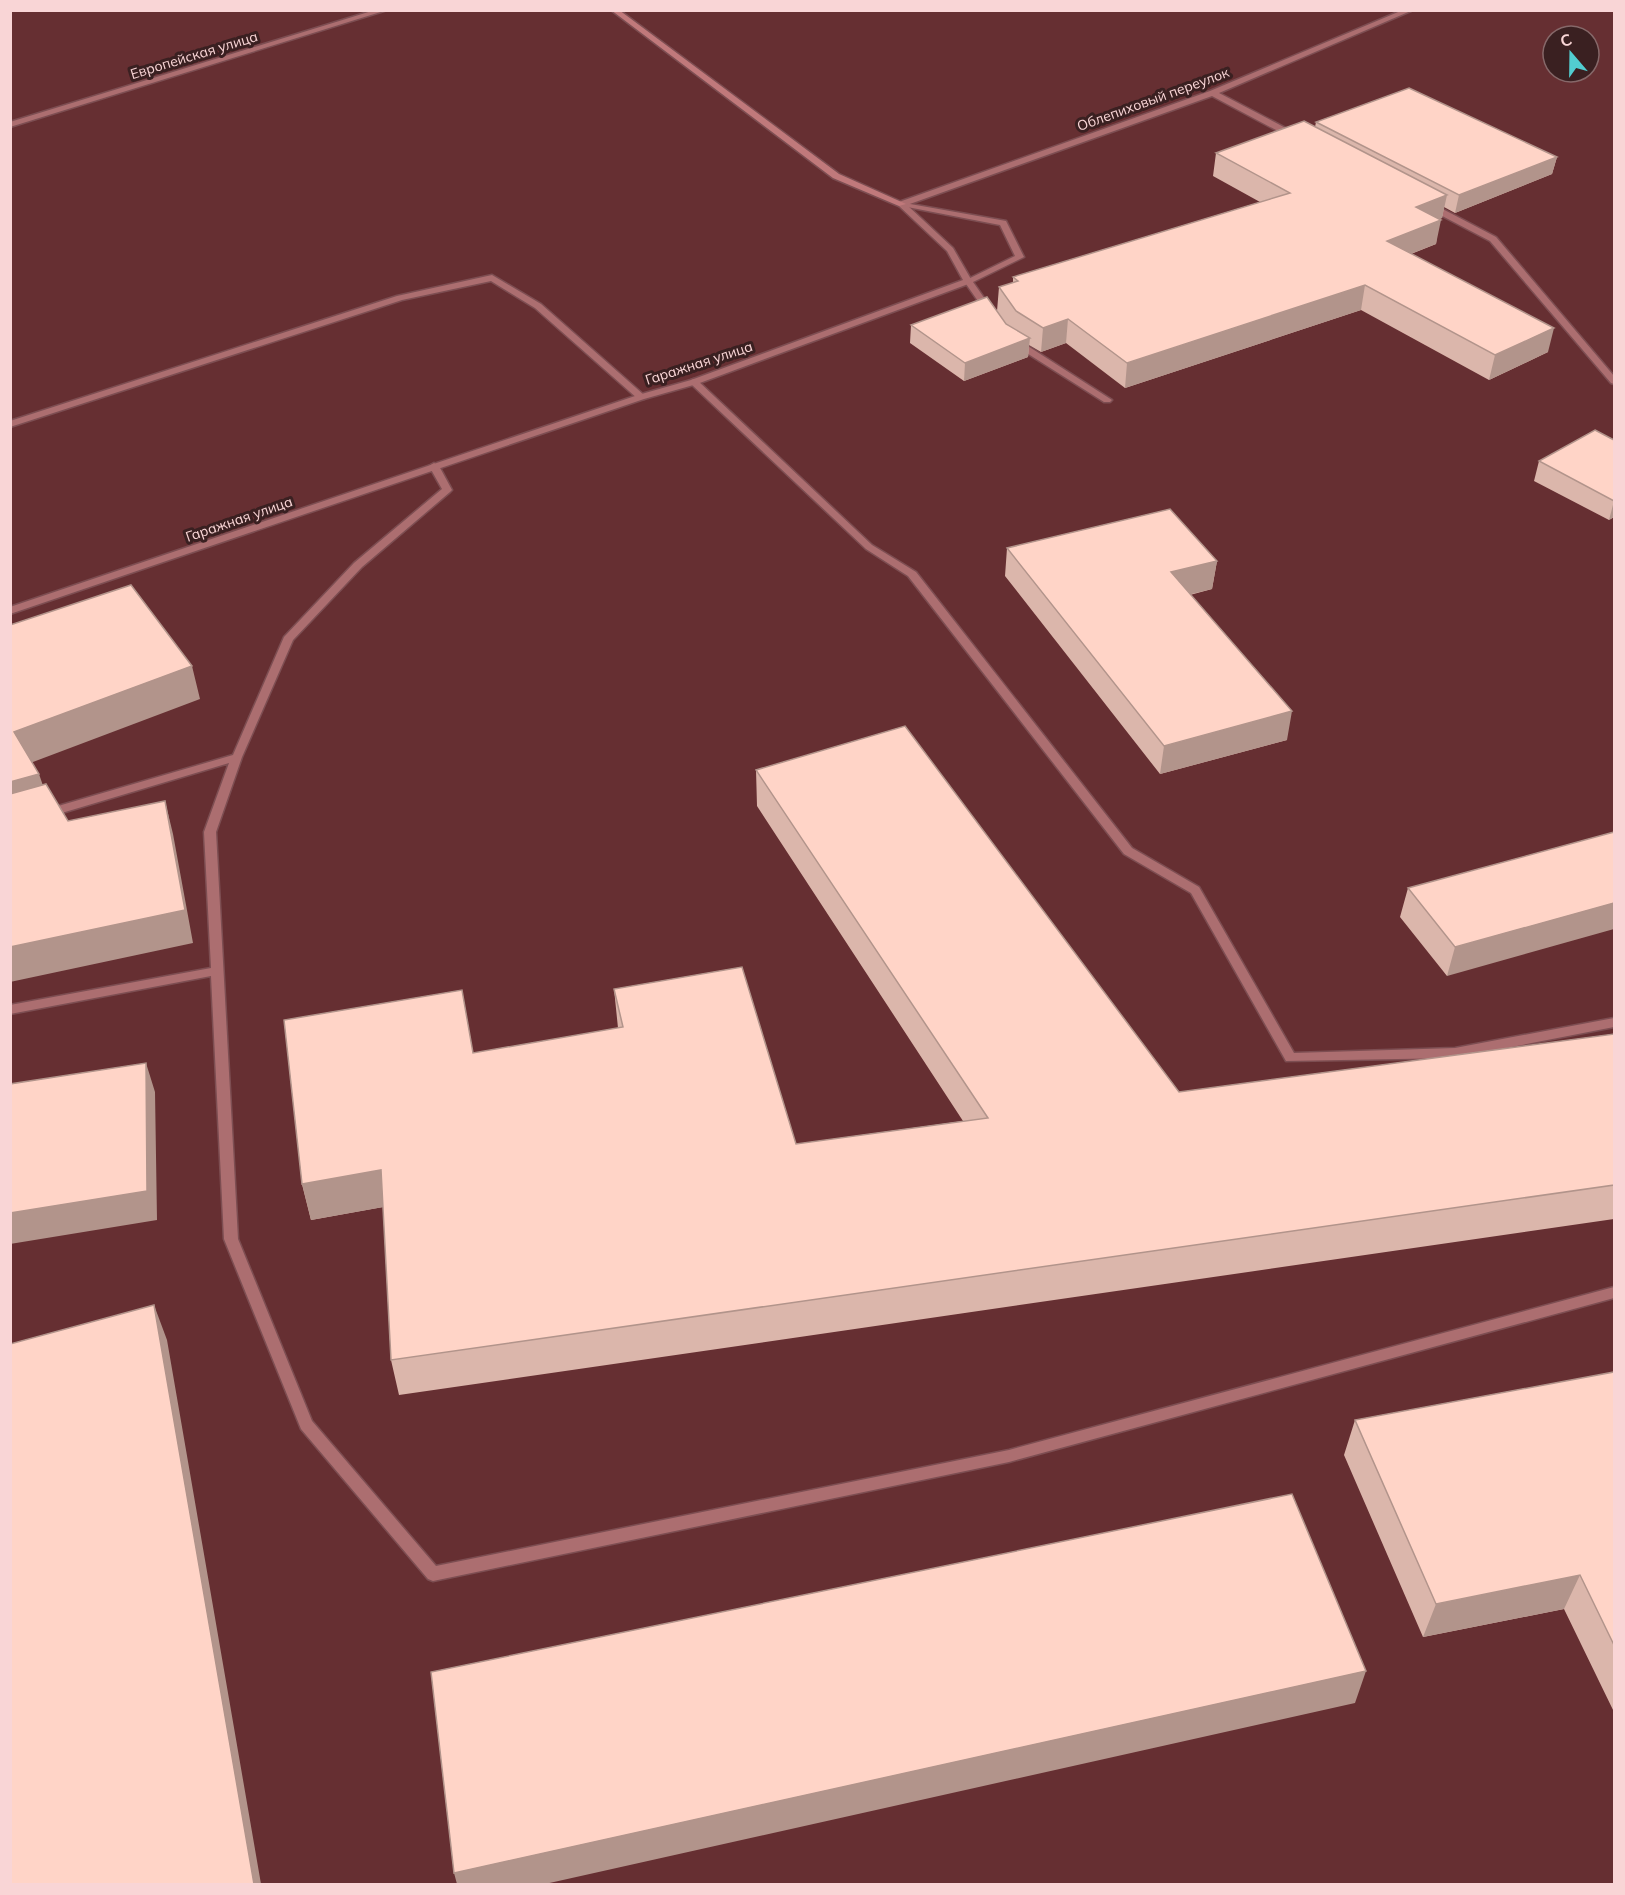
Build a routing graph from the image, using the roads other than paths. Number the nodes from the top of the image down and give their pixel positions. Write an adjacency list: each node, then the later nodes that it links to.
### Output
1 (384, 10): 5 (street, Европейская улица)
2 (614, 10): 8 (street)
3 (1410, 10): 4 (street, Облепиховый переулок)
4 (1213, 93): 6 (street); 8 (street, Облепиховый переулок)
5 (10, 125)
6 (1306, 142)
7 (1420, 201): 12 (street)
8 (902, 204): 9 (street); 9 (street, Гаражная улица)
9 (968, 281): 10 (street); 13 (street, Гаражная улица)
10 (996, 320)
11 (1010, 339): 15 (street)
12 (1614, 381)
13 (694, 382): 14 (street, Гаражная улица); 23 (street)
14 (641, 397): 16 (street); 17 (street, Гаражная улица)
15 (1107, 400)
16 (10, 424)
17 (434, 466): 18 (street, Гаражная улица); 19 (street)
18 (10, 612)
19 (237, 757): 20 (street); 21 (street)
20 (33, 817)
21 (217, 971): 22 (street); 24 (street)
22 (10, 1010)
23 (1614, 1023)
24 (1614, 1293)

